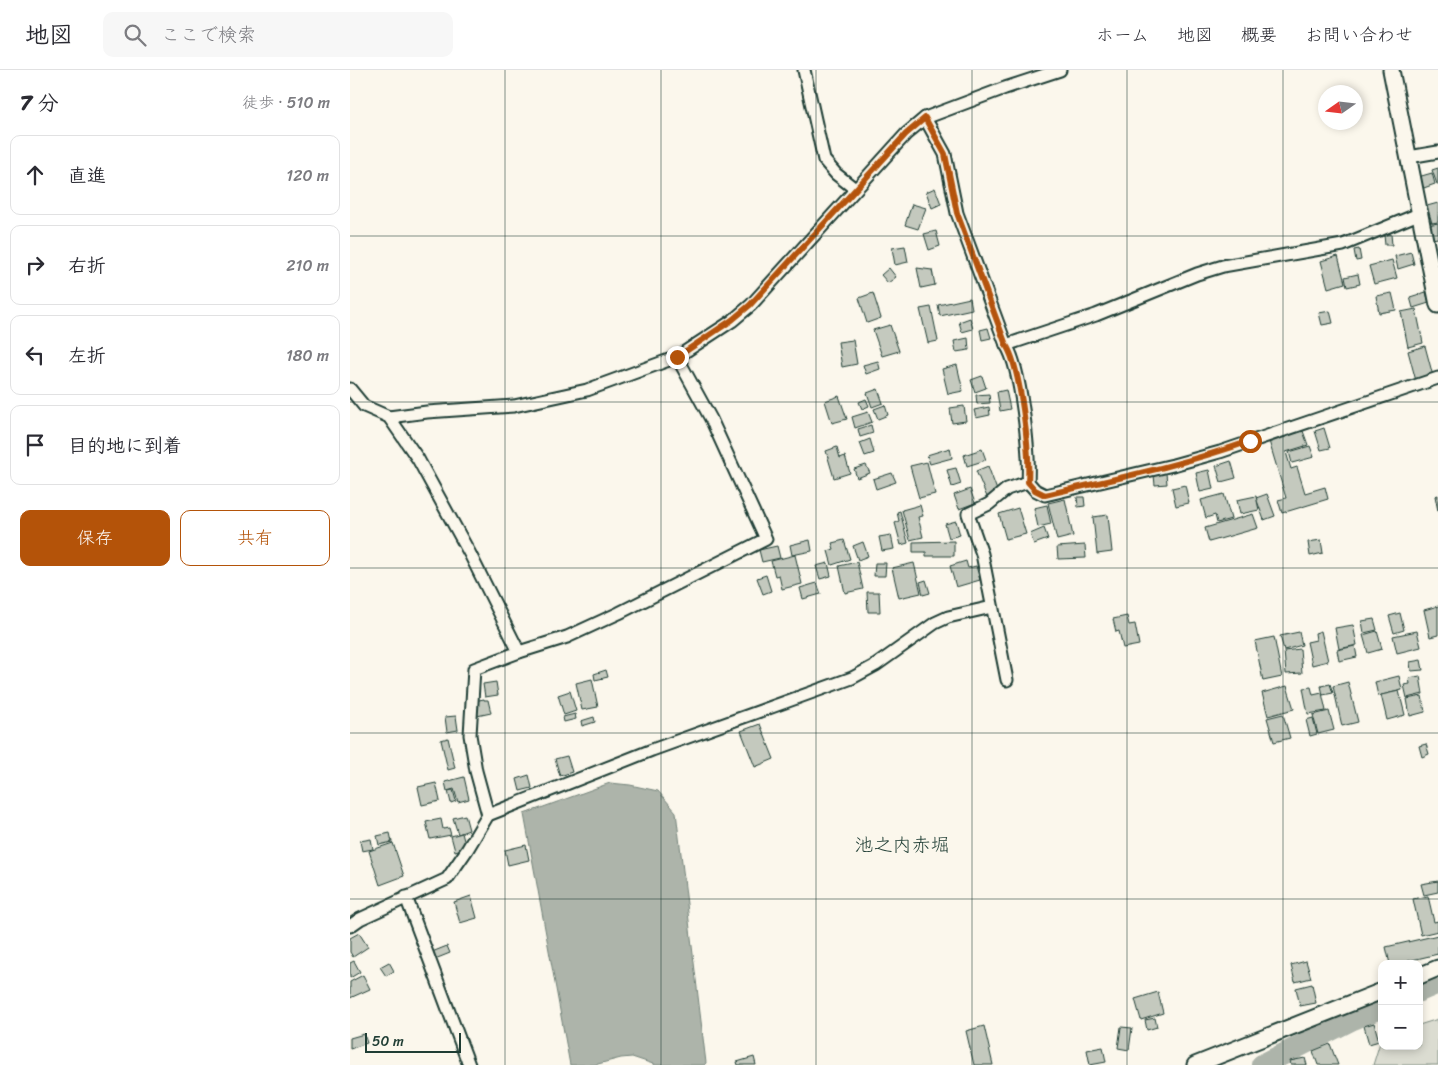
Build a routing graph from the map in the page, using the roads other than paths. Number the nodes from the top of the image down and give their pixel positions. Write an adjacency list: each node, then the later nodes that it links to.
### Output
1 (804, 70): 7 (street)
2 (1391, 70): 6 (main road)
3 (1055, 71): 4 (street)
4 (925, 118): 7 (street); 10 (street)
5 (1438, 152): 6 (street)
6 (1410, 157): 8 (main road)
7 (855, 189): 11 (street)
8 (1420, 213): 9 (main road); 10 (street)
9 (1438, 305)
10 (1006, 345): 15 (street)
11 (677, 357): 14 (street); 17 (street)
12 (1438, 378): 15 (street)
13 (350, 390): 14 (street)
14 (389, 417): 17 (street)
15 (1028, 482): 16 (street)
16 (992, 607): 18 (street); 19 (street)
17 (519, 652): 19 (street)
18 (1007, 680)
19 (488, 815): 20 (street)
20 (406, 897): 21 (street); 25 (street)
21 (350, 926)
22 (1438, 968): 23 (main road)
23 (1423, 974)
24 (1378, 993): 26 (main road)
25 (469, 1065)
26 (1195, 1065)

